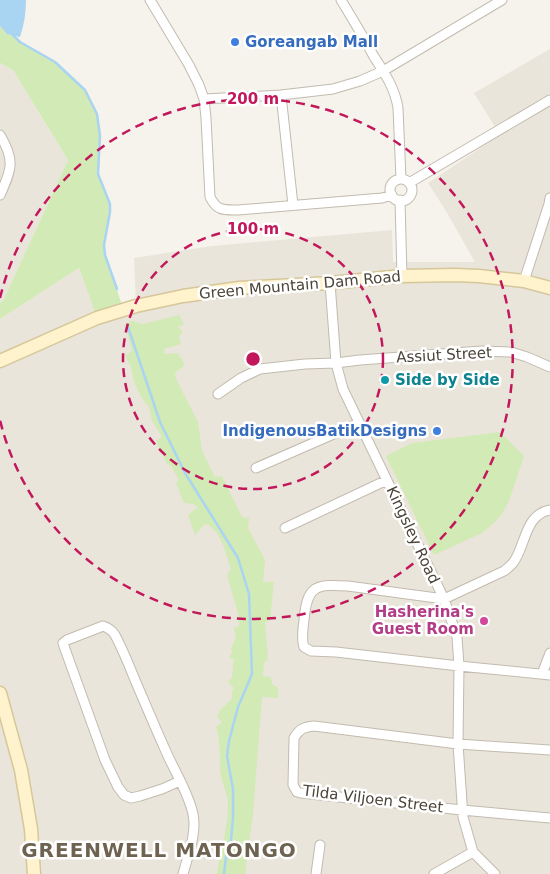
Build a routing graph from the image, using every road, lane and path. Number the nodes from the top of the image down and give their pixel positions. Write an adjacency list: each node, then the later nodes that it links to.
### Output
1 (150, 0): 6 (street)
2 (341, 0): 4 (street)
3 (502, 0): 4 (street)
4 (383, 71): 5 (street); 9 (street)
5 (281, 95): 6 (street); 14 (street)
6 (204, 99): 14 (street)
7 (550, 100): 9 (street)
8 (0, 135): 10 (street)
9 (405, 181): 11 (street); 12 (street)
10 (0, 195)
11 (392, 195): 12 (street); 14 (street)
12 (400, 200): 15 (street)
13 (550, 202): 16 (street)
14 (293, 205)
15 (402, 276): 16 (street, Green Mountain Dam Road); 17 (street, Green Mountain Dam Road)
16 (524, 281): 18 (street, Green Mountain Dam Road)
17 (330, 283): 19 (street, Green Mountain Dam Road); 20 (street, Kingsley Road)
18 (550, 288)
19 (0, 361)
20 (336, 363): 21 (street, Assiut Street); 22 (street, Assiut Street); 23 (street, Kingsley Road)
21 (550, 367)
22 (218, 394)
23 (359, 423): 24 (street); 25 (street, Kingsley Road)
24 (256, 468)
25 (387, 480): 27 (street); 28 (street, Kingsley Road)
26 (550, 510): 28 (street)
27 (285, 528)
28 (444, 599): 30 (street, Kingsley Road); 30 (street)
29 (550, 653): 31 (street)
30 (459, 666): 31 (street); 33 (street, Kingsley Road)
31 (546, 674)
32 (0, 693): 40 (street)
33 (458, 744): 34 (street, Tilda Viljoen Street); 36 (street, Kingsley Road); 36 (street, Tilda Viljoen Street)
34 (550, 750)
35 (180, 781): 35 (street); 41 (street)
36 (462, 810): 37 (street, Tilda Viljoen Street); 39 (street, Kingsley Road)
37 (550, 818)
38 (320, 845): 42 (street)
39 (473, 852): 43 (street); 44 (street, Kingsley Road)
40 (34, 874)
41 (183, 874)
42 (316, 874)
43 (434, 874)
44 (495, 874)

